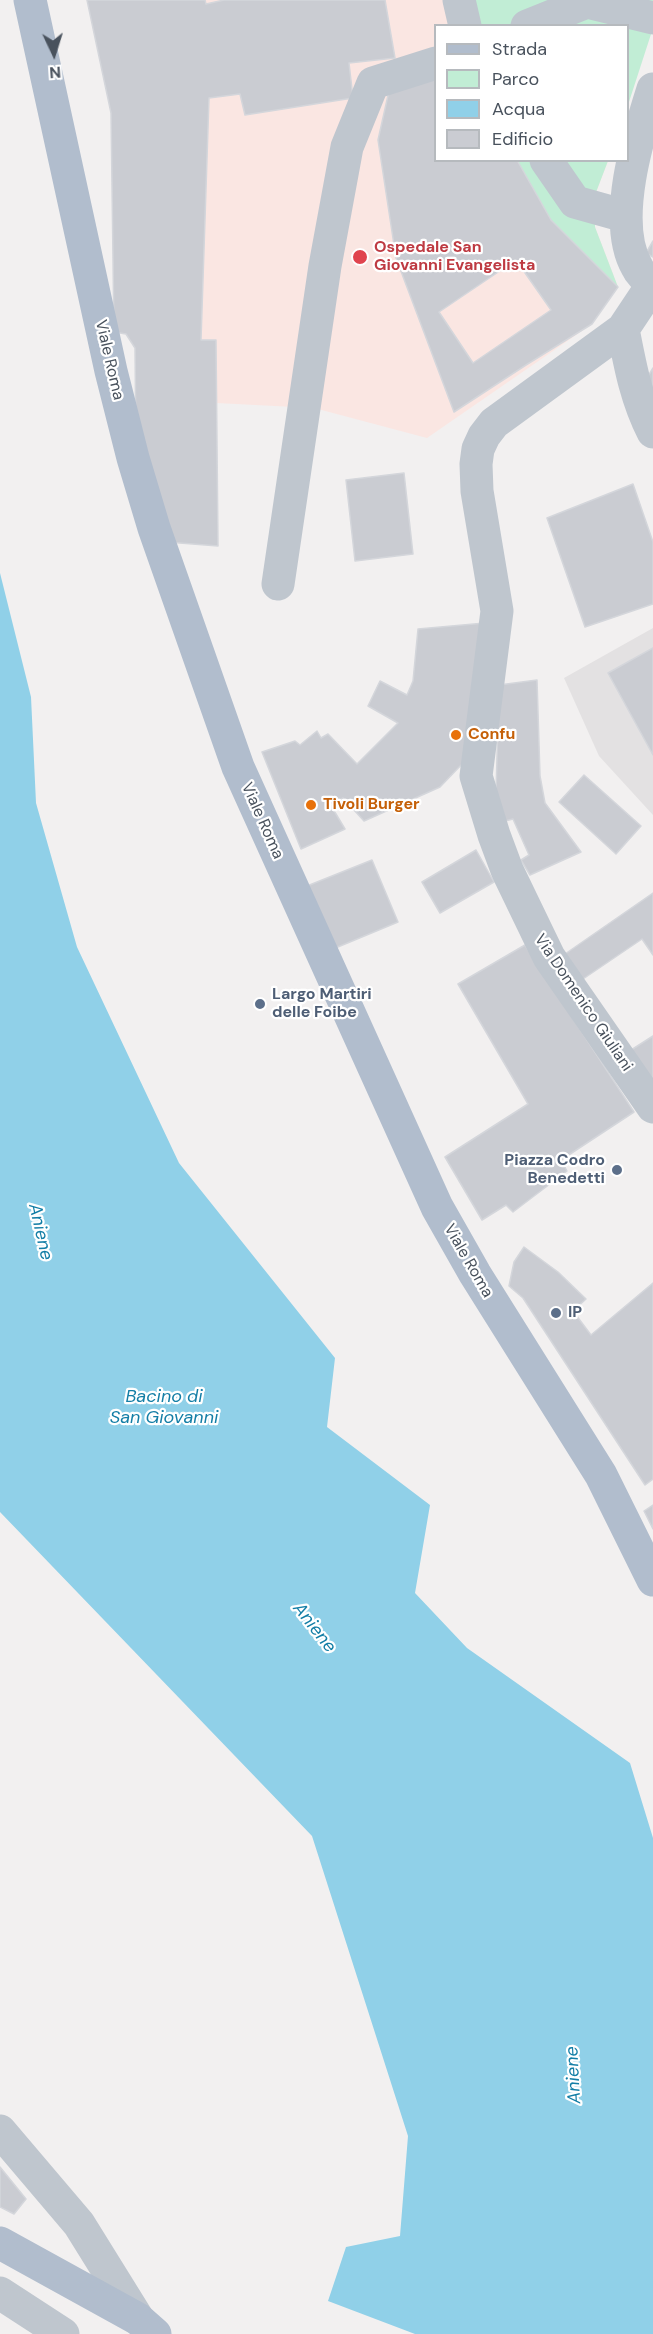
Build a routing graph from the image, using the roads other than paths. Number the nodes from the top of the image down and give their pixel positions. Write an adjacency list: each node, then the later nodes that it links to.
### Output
1 (30, 0): 15 (main road, Viale Roma)
2 (459, 0): 4 (street)
3 (653, 18): 5 (street)
4 (465, 24)
5 (532, 24)
6 (434, 63): 13 (street)
7 (653, 89): 9 (street)
8 (547, 162): 9 (street)
9 (626, 216): 10 (street)
10 (653, 284): 11 (street)
11 (623, 329): 12 (street); 14 (street, Via Domenico Giuliani)
12 (653, 432)
13 (278, 584)
14 (653, 1107)
15 (653, 1580)
16 (0, 2131): 19 (street)
17 (0, 2243): 19 (main road)
18 (0, 2293): 20 (street)
19 (146, 2326)
20 (63, 2334)

